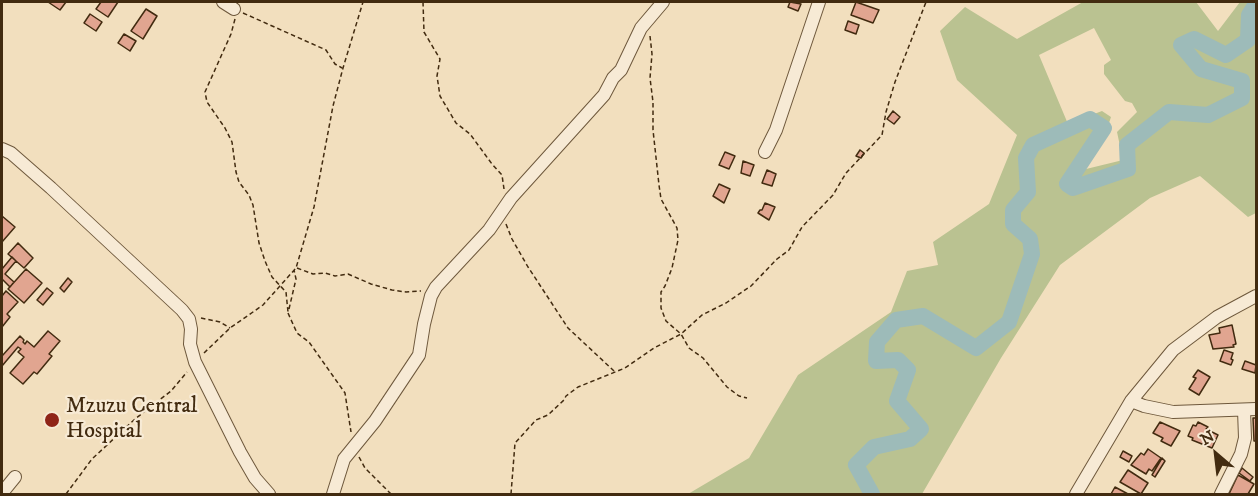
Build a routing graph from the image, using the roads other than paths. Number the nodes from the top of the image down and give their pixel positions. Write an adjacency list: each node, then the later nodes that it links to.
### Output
1 (223, 2): 4 (street)
2 (663, 2): 13 (street)
3 (819, 2): 6 (street)
4 (234, 9)
5 (2, 149): 12 (street)
6 (765, 152)
7 (1257, 296): 8 (street)
8 (1131, 401): 9 (street); 14 (street)
9 (1250, 410): 15 (street)
10 (15, 477): 11 (street)
11 (2, 493)
12 (269, 495)
13 (333, 495)
14 (1076, 495)
15 (1221, 495)

